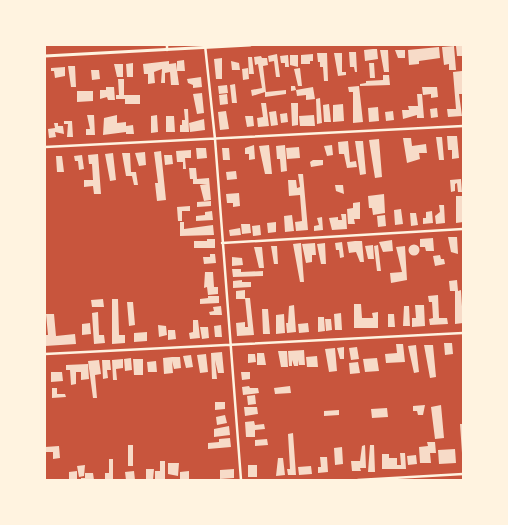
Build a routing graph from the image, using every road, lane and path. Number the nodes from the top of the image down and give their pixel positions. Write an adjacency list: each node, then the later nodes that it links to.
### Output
1 (166, 45): 4 (street)
2 (250, 45): 3 (street)
3 (205, 46): 4 (street); 7 (street)
4 (168, 50): 5 (street)
5 (45, 56)
6 (463, 126): 7 (street)
7 (215, 139): 8 (street); 10 (street)
8 (45, 147)
9 (463, 229): 10 (street)
10 (222, 243): 12 (street)
11 (463, 333): 12 (street)
12 (231, 343): 13 (street); 15 (street)
13 (45, 354)
14 (463, 474): 16 (street)
15 (242, 480)
16 (358, 480)

